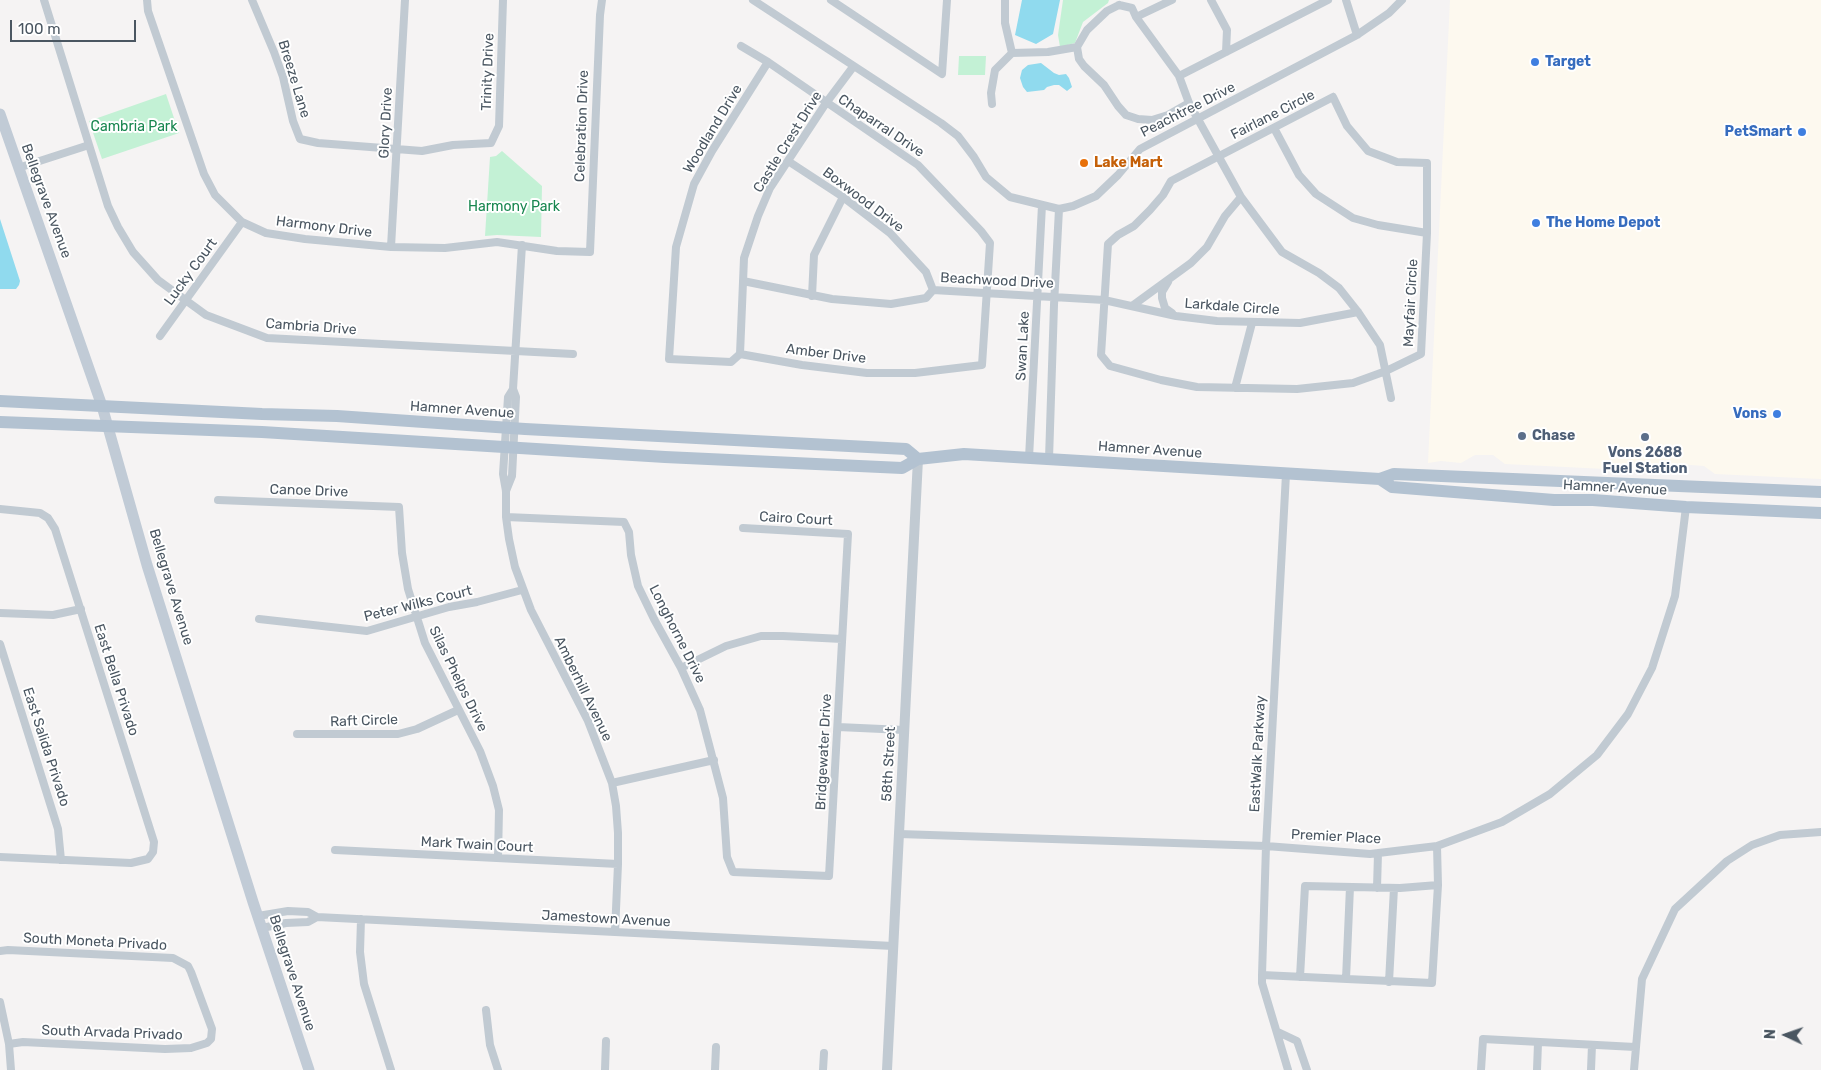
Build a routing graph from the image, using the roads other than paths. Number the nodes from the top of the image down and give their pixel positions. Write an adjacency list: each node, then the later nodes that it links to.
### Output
1 (44, 0): 31 (street, Cambria Drive)
2 (147, 0): 41 (street, Harmony Drive)
3 (252, 0): 32 (street, Breeze Lane)
4 (405, 0): 32 (street, Glory Drive)
5 (503, 0): 32 (street, Trinity Drive)
6 (602, 0): 45 (street, Celebration Drive)
7 (753, 0): 23 (street)
8 (831, 0): 9 (street)
9 (947, 0)
10 (1005, 0): 21 (street)
11 (1172, 0): 16 (street)
12 (1211, 0): 20 (street)
13 (1328, 0): 20 (street)
14 (1346, 0): 17 (street)
15 (1402, 0): 17 (street, Peachtree Drive)
16 (1136, 16): 19 (street); 24 (street, Mayfair Circle)
17 (1357, 35): 29 (street, Peachtree Drive)
18 (741, 46): 22 (street, Chaparral Drive)
19 (1077, 47): 21 (street); 25 (street)
20 (1226, 52): 24 (street)
21 (1012, 53): 27 (street)
22 (768, 62): 26 (street, Chaparral Drive); 63 (street, Woodland Drive)
23 (853, 67): 26 (street, Castle Crest Drive); 39 (street)
24 (1179, 76): 25 (street, Mayfair Circle)
25 (1189, 102): 29 (street, Mayfair Circle)
26 (826, 103): 34 (street, Castle Crest Drive); 49 (street, Chaparral Drive)
27 (992, 104)
28 (0, 114): 36 (main road, Bellegrave Avenue)
29 (1199, 119): 33 (street, Mayfair Circle); 40 (street, Peachtree Drive)
30 (1274, 128): 33 (street, Fairlane Circle); 35 (street, Fairlane Circle); 42 (street)
31 (89, 146): 36 (street); 53 (street, Cambria Drive)
32 (397, 149): 44 (street, Glory Drive)
33 (1218, 157): 38 (street, Mayfair Circle); 54 (street, Fairlane Circle)
34 (788, 161): 37 (street, Boxwood Drive); 46 (street, Castle Crest Drive)
35 (1428, 163): 42 (street, Mayfair Circle)
36 (18, 168): 69 (main road, Bellegrave Avenue)
37 (843, 197): 48 (street, Boxwood Drive); 50 (street)
38 (1241, 197): 47 (street); 56 (street, Mayfair Circle)
39 (1042, 205): 40 (street); 51 (street, Swan Lake)
40 (1060, 209): 52 (street)
41 (242, 222): 44 (street, Harmony Drive); 53 (street, Lucky Court)
42 (1427, 233): 65 (street, Mayfair Circle)
43 (522, 245): 44 (street, Harmony Drive); 45 (street, Harmony Drive); 60 (street, Amberhill Avenue)
44 (390, 247)
45 (590, 252)
46 (743, 280): 50 (street, Beachwood Drive); 62 (street, Castle Crest Drive)
47 (1169, 280): 55 (street); 57 (street)
48 (933, 290): 49 (street, Beachwood Drive); 50 (street, Beachwood Drive)
49 (987, 292): 51 (street, Beachwood Drive); 64 (street, Chaparral Drive)
50 (812, 296)
51 (1038, 296): 52 (street, Beachwood Drive); 74 (street, Swan Lake)
52 (1055, 297): 54 (street, Beachwood Drive); 75 (street)
53 (186, 300): 59 (street, Lucky Court); 60 (street, Cambria Drive)
54 (1104, 300): 55 (street, Larkdale Circle); 66 (street, Fairlane Circle)
55 (1132, 306): 57 (street, Larkdale Circle)
56 (1358, 312): 58 (street, Larkdale Circle); 65 (street, Mayfair Circle)
57 (1176, 316): 58 (street, Larkdale Circle)
58 (1252, 323): 66 (street)
59 (160, 336)
60 (514, 352): 61 (street, Cambria Drive); 72 (street, Amberhill Avenue)
61 (573, 354)
62 (740, 354): 63 (street, Amber Drive); 64 (street, Amber Drive)
63 (669, 359)
64 (982, 365)
65 (1386, 371): 66 (street, Fairlane Circle); 67 (street)
66 (1235, 388)
67 (1391, 398)
68 (0, 401): 69 (main road, Hamner Avenue)
69 (102, 406): 71 (main road, Bellegrave Avenue); 72 (main road, Hamner Avenue)
70 (0, 422): 71 (main road, Hamner Avenue)
71 (108, 427): 73 (main road, Hamner Avenue); 119 (main road, Bellegrave Avenue)
72 (510, 428): 73 (street, Amberhill Avenue); 76 (main road, Hamner Avenue)
73 (509, 447): 76 (main road, Hamner Avenue); 87 (street, Amberhill Avenue)
74 (1029, 458): 75 (main road, Hamner Avenue); 76 (main road, Hamner Avenue)
75 (1049, 459): 77 (main road, Hamner Avenue)
76 (918, 460): 100 (street, 58th Street)
77 (1286, 474): 79 (main road, Hamner Avenue); 106 (street, EastWalk Parkway)
78 (1483, 478): 79 (main road, Hamner Avenue); 80 (main road); 81 (main road, Hamner Avenue)
79 (1380, 479): 80 (main road, Hamner Avenue)
80 (1406, 488): 84 (main road, Hamner Avenue)
81 (1821, 492)
82 (218, 500): 83 (street, Canoe Drive)
83 (399, 507): 93 (street, Silas Phelps Drive)
84 (1686, 507): 86 (main road, Hamner Avenue); 107 (street, Premier Place)
85 (0, 510): 91 (street, East Bella Privado)
86 (1821, 513)
87 (506, 517): 90 (street, Amberhill Avenue); 97 (street, Longhorne Drive)
88 (743, 528): 89 (street, Cairo Court)
89 (848, 534): 95 (street, Bridgewater Drive)
90 (522, 590): 93 (street, Peter Wilks Court); 103 (street, Amberhill Avenue)
91 (81, 609): 92 (street); 112 (street, East Bella Privado)
92 (0, 613)
93 (416, 617): 94 (street, Peter Wilks Court); 98 (street, Silas Phelps Drive)
94 (259, 619)
95 (842, 639): 97 (street); 99 (street, Bridgewater Drive)
96 (0, 644): 112 (street, East Salida Privado)
97 (682, 668): 102 (street, Longhorne Drive)
98 (458, 710): 101 (street, Raft Circle); 111 (street, Silas Phelps Drive)
99 (838, 727): 100 (street); 114 (street, Bridgewater Drive)
100 (904, 730): 105 (street, 58th Street)
101 (297, 734)
102 (714, 760): 103 (street); 114 (street, Longhorne Drive)
103 (612, 783): 113 (street, Amberhill Avenue)
104 (1821, 832): 139 (street)
105 (899, 834): 106 (street, Premier Place); 124 (street, 58th Street)
106 (1266, 846): 109 (street, Premier Place); 126 (street, EastWalk Parkway)
107 (1437, 846): 109 (street, Premier Place); 115 (street)
108 (335, 850): 111 (street, Mark Twain Court)
109 (1378, 853): 117 (street)
110 (0, 857): 112 (street)
111 (498, 858): 113 (street, Mark Twain Court)
112 (61, 860)
113 (618, 864): 123 (street, Amberhill Avenue)
114 (733, 872)
115 (1438, 885): 118 (street); 129 (street)
116 (1350, 887): 117 (street); 127 (street); 128 (street)
117 (1377, 888): 118 (street)
118 (1394, 888): 129 (street)
119 (258, 916): 120 (street, Jamestown Avenue); 122 (main road, Bellegrave Avenue)
120 (317, 917): 121 (street, Jamestown Avenue); 122 (street, Jamestown Avenue)
121 (361, 919): 123 (street, Jamestown Avenue); 143 (street)
122 (262, 928): 142 (main road, Bellegrave Avenue)
123 (615, 932): 124 (street, Jamestown Avenue)
124 (893, 946): 148 (street, 58th Street)
125 (0, 951): 133 (street, South Moneta Privado)
126 (1262, 975): 127 (street); 132 (street, EastWalk Parkway)
127 (1300, 977): 128 (street)
128 (1346, 979): 129 (street)
129 (1389, 982)
130 (0, 1002): 136 (street)
131 (486, 1010): 144 (street)
132 (1278, 1032): 149 (street, EastWalk Parkway); 150 (street)
133 (211, 1039): 136 (street, South Arvada Privado)
134 (606, 1041): 145 (street)
135 (1538, 1043): 137 (street); 151 (street); 152 (street)
136 (9, 1044): 141 (street)
137 (1592, 1045): 139 (street); 153 (street)
138 (716, 1047): 146 (street)
139 (1635, 1047): 154 (street)
140 (824, 1053): 147 (street)
141 (11, 1070)
142 (309, 1070)
143 (391, 1070)
144 (498, 1070)
145 (606, 1070)
146 (715, 1070)
147 (823, 1070)
148 (887, 1070)
149 (1288, 1070)
150 (1307, 1070)
151 (1481, 1070)
152 (1537, 1070)
153 (1591, 1070)
154 (1634, 1070)

